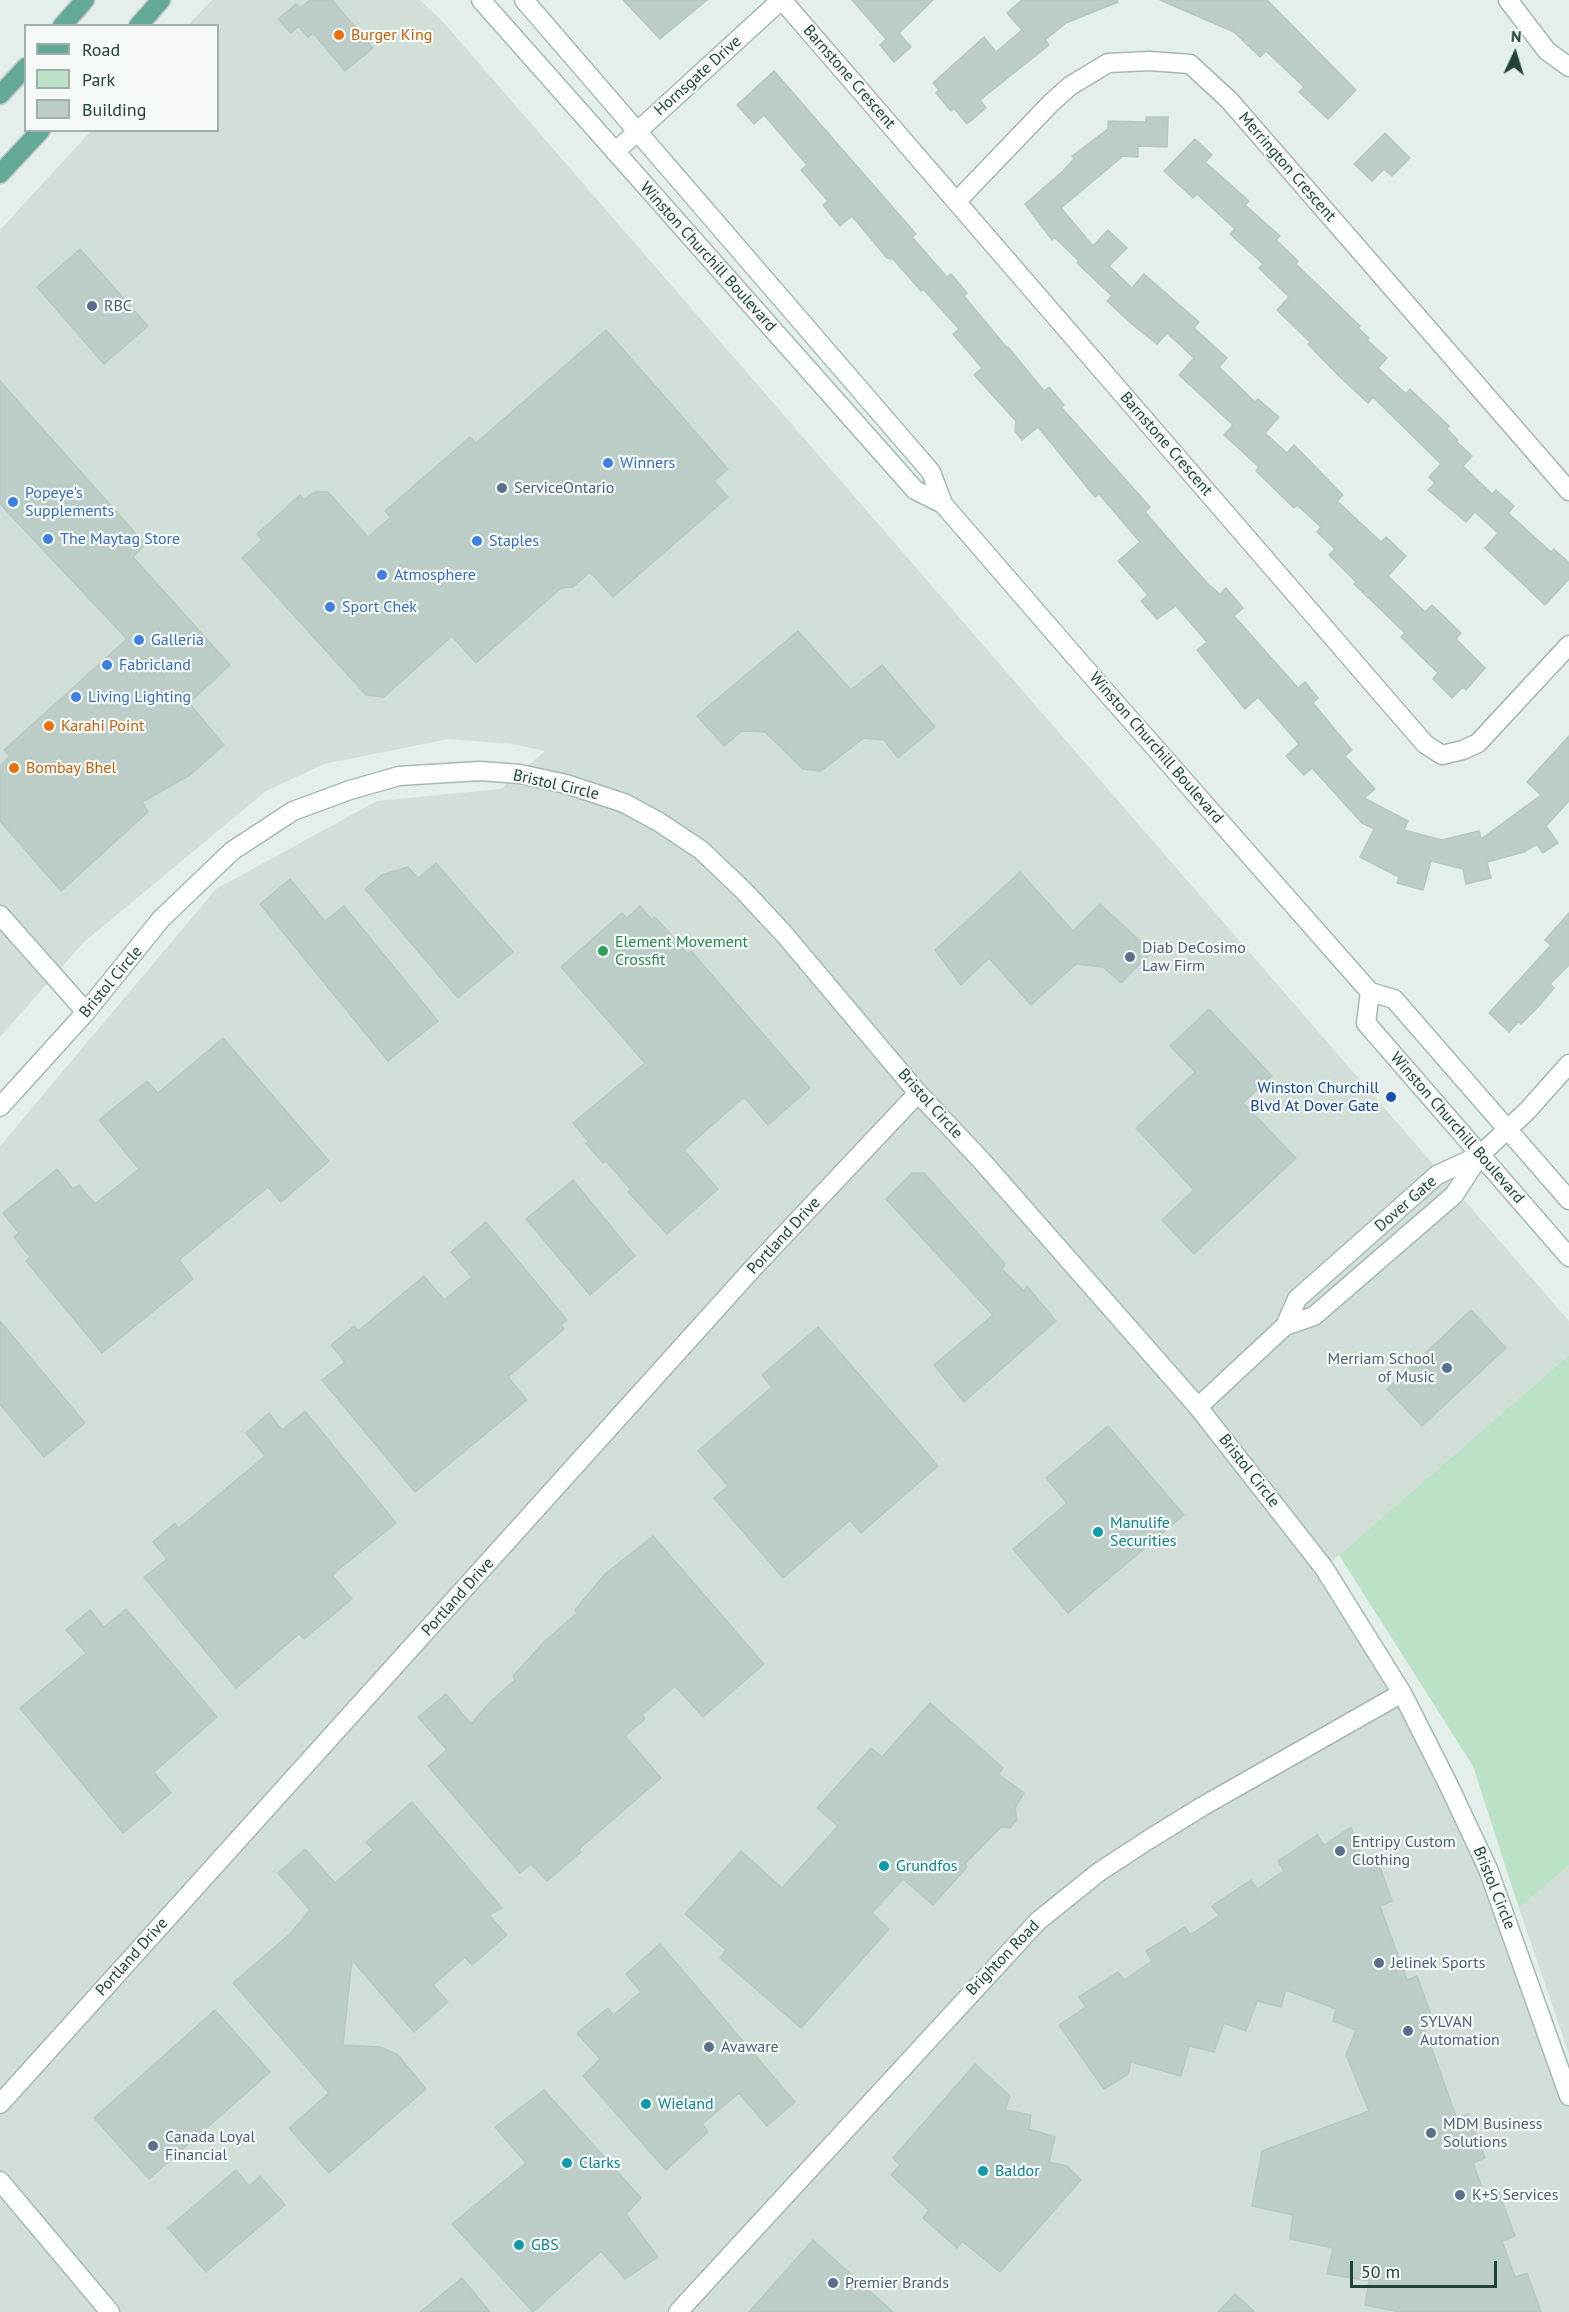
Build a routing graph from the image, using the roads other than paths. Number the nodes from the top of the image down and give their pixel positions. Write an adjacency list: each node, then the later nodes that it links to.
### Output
1 (85, 0): 7 (main road)
2 (161, 0): 8 (main road)
3 (481, 0): 14 (street, Winston Churchill Boulevard)
4 (524, 0): 12 (street, Winston Churchill Boulevard)
5 (781, 0): 12 (street, Hornsgate Drive); 16 (street, Barnstone Crescent)
6 (1508, 0): 9 (street)
7 (64, 24)
8 (140, 24)
9 (1569, 67)
10 (24, 69): 11 (main road)
11 (0, 95)
12 (638, 131): 14 (street, Hornsgate Drive); 18 (street, Winston Churchill Boulevard)
13 (39, 132): 15 (main road)
14 (615, 152): 18 (street, Winston Churchill Boulevard)
15 (0, 174)
16 (957, 201): 17 (street, Merrington Crescent); 19 (street, Barnstone Crescent)
17 (1569, 491)
18 (943, 504): 21 (street, Winston Churchill Boulevard)
19 (1569, 645)
20 (0, 915): 22 (street)
21 (1370, 992): 26 (street, Winston Churchill Boulevard); 27 (street, Winston Churchill Boulevard)
22 (86, 1012): 24 (street, Bristol Circle); 25 (street, Bristol Circle)
23 (1569, 1064): 26 (street)
24 (918, 1092): 31 (street, Bristol Circle); 34 (street, Portland Drive)
25 (0, 1107)
26 (1508, 1129): 27 (street); 28 (street, Winston Churchill Boulevard)
27 (1480, 1155): 29 (street, Winston Churchill Boulevard); 30 (street, Dover Gate); 30 (street, Dover Gate)
28 (1569, 1200)
29 (1569, 1257)
30 (1285, 1326): 31 (street, Dover Gate)
31 (1198, 1407): 32 (street, Bristol Circle)
32 (1402, 1693): 33 (street, Bristol Circle); 37 (street, Brighton Road)
33 (1569, 2096)
34 (0, 2104)
35 (0, 2181): 36 (street)
36 (110, 2312)
37 (678, 2312)

